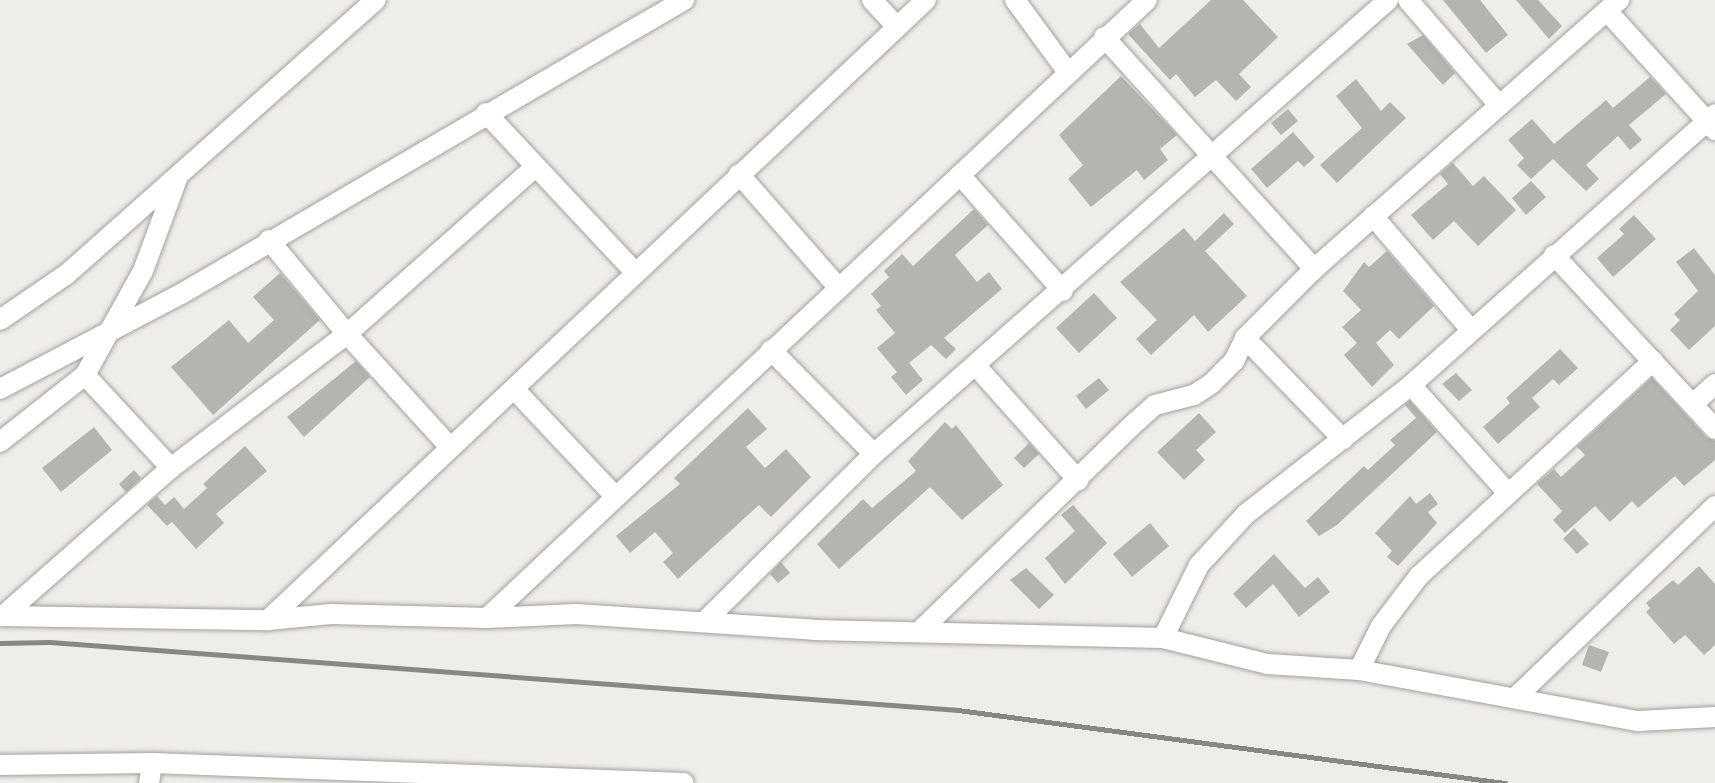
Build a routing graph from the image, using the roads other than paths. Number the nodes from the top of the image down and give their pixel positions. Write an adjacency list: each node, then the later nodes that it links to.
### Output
1 (376, 0): 20 (street)
2 (684, 0): 14 (street)
3 (872, 0): 10 (street)
4 (926, 0): 10 (street)
5 (1015, 0): 12 (street)
6 (1147, 0): 11 (street)
7 (1388, 0): 16 (street)
8 (1408, 0): 13 (street)
9 (1613, 6): 13 (street); 15 (street)
10 (897, 27): 18 (street)
11 (1104, 37): 12 (street); 16 (street)
12 (1067, 71): 19 (street)
13 (1498, 104): 21 (street)
14 (486, 113): 17 (street); 22 (street)
15 (1712, 122): 23 (street)
16 (1210, 158): 24 (street); 27 (street)
17 (535, 167): 25 (street); 31 (street)
18 (739, 174): 25 (street); 26 (street)
19 (960, 176): 26 (street); 27 (street)
20 (178, 177): 28 (street); 30 (street)
21 (1373, 216): 24 (street); 29 (street)
22 (269, 240): 30 (street); 31 (street)
23 (1554, 255): 29 (street); 34 (street)
24 (1314, 269): 32 (street)
25 (634, 271): 40 (street)
26 (838, 287): 33 (street)
27 (1063, 291): 35 (street)
28 (0, 320)
29 (1472, 330): 38 (street)
30 (105, 334): 36 (street); 39 (street)
31 (346, 334): 45 (street); 47 (street)
32 (1245, 338): 43 (street); 48 (street)
33 (771, 350): 46 (street); 50 (street)
34 (1653, 361): 41 (street); 49 (street)
35 (978, 368): 46 (street); 48 (street)
36 (85, 375): 44 (street); 47 (street)
37 (1715, 384): 41 (street)
38 (1411, 385): 43 (street); 49 (street)
39 (0, 389)
40 (514, 389): 45 (street); 50 (street)
41 (1692, 404): 42 (street)
42 (1715, 429)
43 (1343, 439): 57 (street)
44 (0, 442)
45 (448, 445): 54 (street)
46 (874, 454): 55 (street)
47 (171, 468): 52 (street)
48 (1078, 480): 56 (street)
49 (1507, 492): 58 (street)
50 (615, 496): 53 (street)
51 (1715, 506): 59 (street)
52 (2, 616): 54 (street)
53 (487, 618): 54 (street); 55 (street)
54 (268, 620)
55 (704, 622): 56 (street)
56 (921, 630): 57 (street)
57 (1163, 638): 58 (street)
58 (1359, 670): 59 (street)
59 (1516, 698): 60 (street)
60 (1715, 717)
61 (152, 763): 62 (street); 63 (street); 64 (street)
62 (0, 765)
63 (351, 778): 65 (street)
64 (149, 783)
65 (684, 783)

